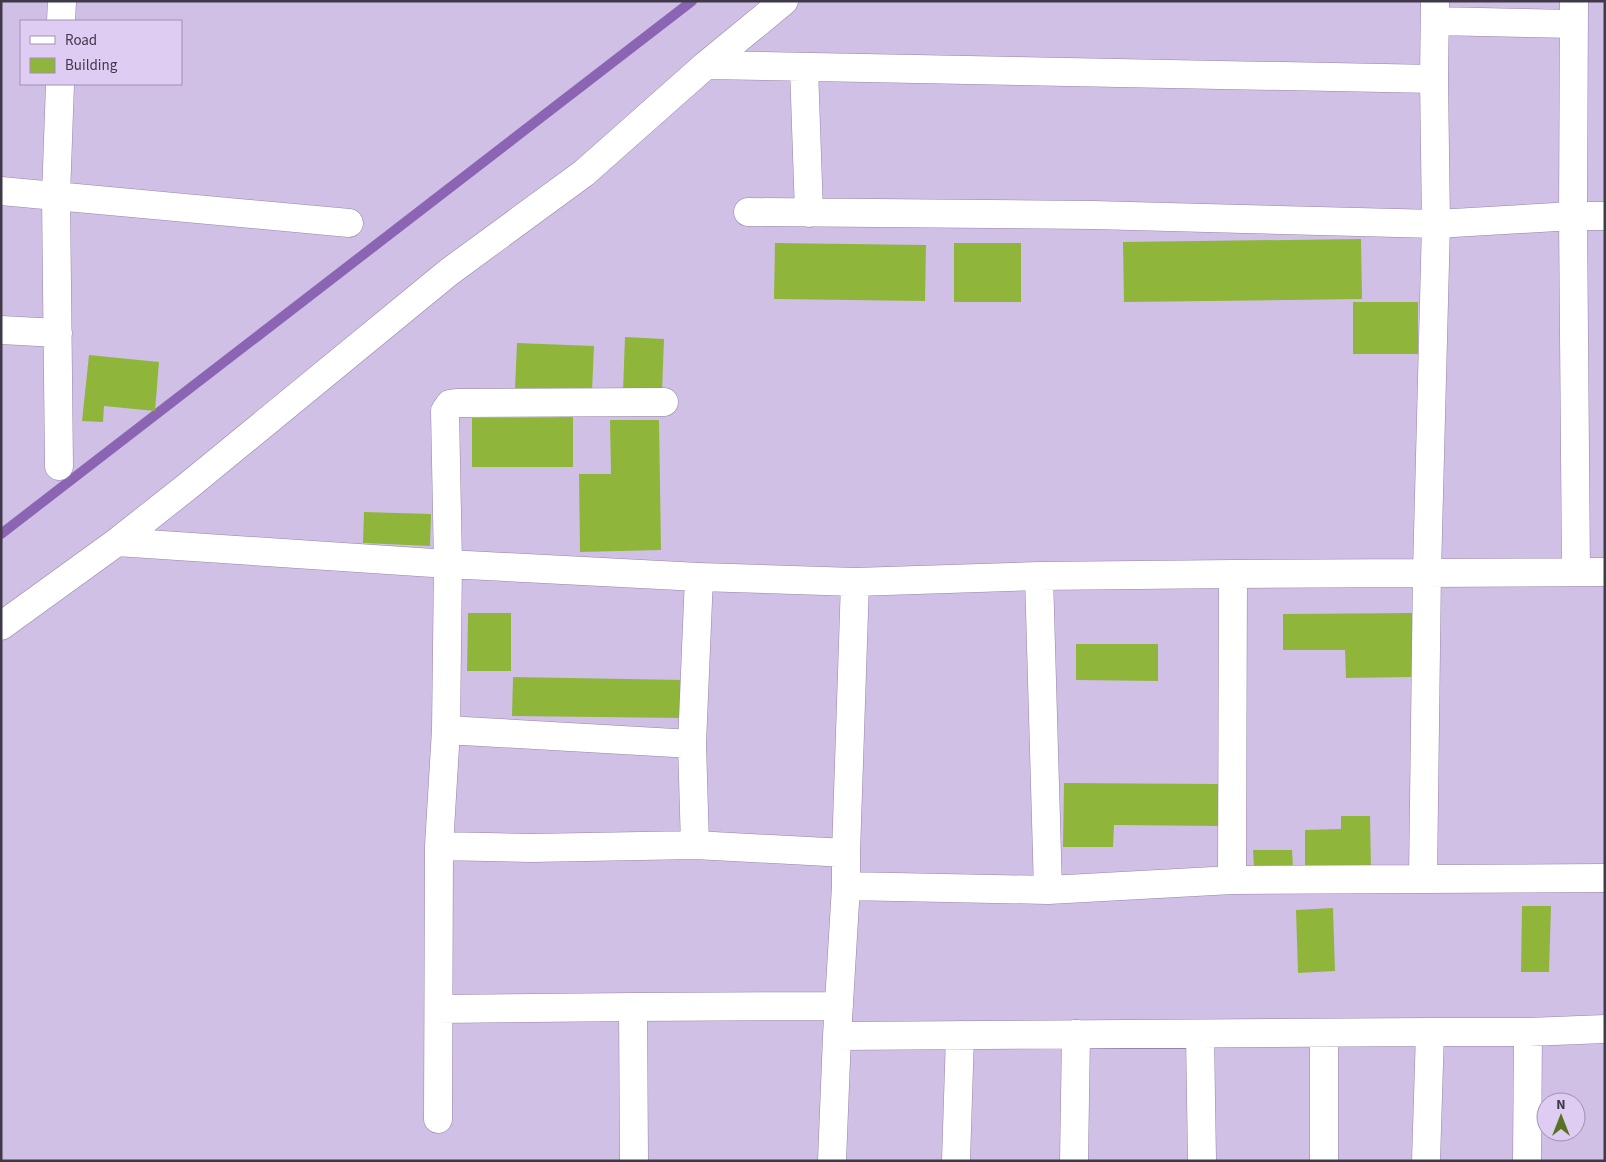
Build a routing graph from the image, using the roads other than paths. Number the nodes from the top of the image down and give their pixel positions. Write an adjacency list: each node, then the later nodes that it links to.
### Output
1 (62, 1): 5 (street)
2 (784, 1): 6 (street)
3 (1435, 11): 4 (street); 8 (street)
4 (1574, 13): 14 (street)
5 (61, 20)
6 (706, 65): 7 (street); 22 (street)
7 (804, 68): 8 (street); 13 (street)
8 (1434, 78): 17 (street)
9 (60, 85): 11 (street)
10 (1, 192): 11 (street)
11 (56, 196): 16 (street); 19 (street)
12 (748, 212): 13 (street)
13 (809, 213): 17 (street)
14 (1573, 216): 15 (street); 17 (street); 25 (street)
15 (1605, 216)
16 (349, 223)
17 (1436, 224): 24 (street)
18 (1, 330): 19 (street)
19 (58, 333): 21 (street)
20 (664, 402): 23 (street)
21 (59, 466)
22 (116, 542): 23 (street); 31 (street)
23 (448, 564): 29 (street); 32 (street)
24 (1427, 572): 25 (street); 27 (street); 38 (street)
25 (1576, 572): 26 (street)
26 (1605, 572)
27 (1233, 574): 28 (street); 39 (street)
28 (1039, 576): 30 (street); 41 (street)
29 (699, 577): 30 (street); 33 (street)
30 (855, 582): 36 (street)
31 (1, 626)
32 (446, 730): 33 (street); 35 (street)
33 (692, 744): 34 (street)
34 (695, 845): 35 (street); 36 (street)
35 (440, 846): 44 (street)
36 (846, 853): 40 (street)
37 (1605, 878): 38 (street)
38 (1423, 879): 39 (street)
39 (1232, 880): 41 (street)
40 (846, 886): 41 (street); 42 (street)
41 (1048, 890)
42 (839, 1006): 43 (street); 52 (street)
43 (633, 1007): 44 (street); 54 (street)
44 (439, 1010): 53 (street)
45 (1605, 1029): 47 (street)
46 (1430, 1032): 47 (street); 48 (street); 60 (street)
47 (1528, 1032): 61 (street)
48 (1324, 1033): 50 (street); 59 (street)
49 (1076, 1034): 50 (street); 51 (street); 57 (street)
50 (1200, 1034): 58 (street)
51 (960, 1035): 52 (street); 56 (street)
52 (837, 1036): 55 (street)
53 (438, 1120)
54 (634, 1161)
55 (832, 1161)
56 (956, 1161)
57 (1074, 1161)
58 (1202, 1161)
59 (1324, 1161)
60 (1426, 1161)
61 (1527, 1161)

